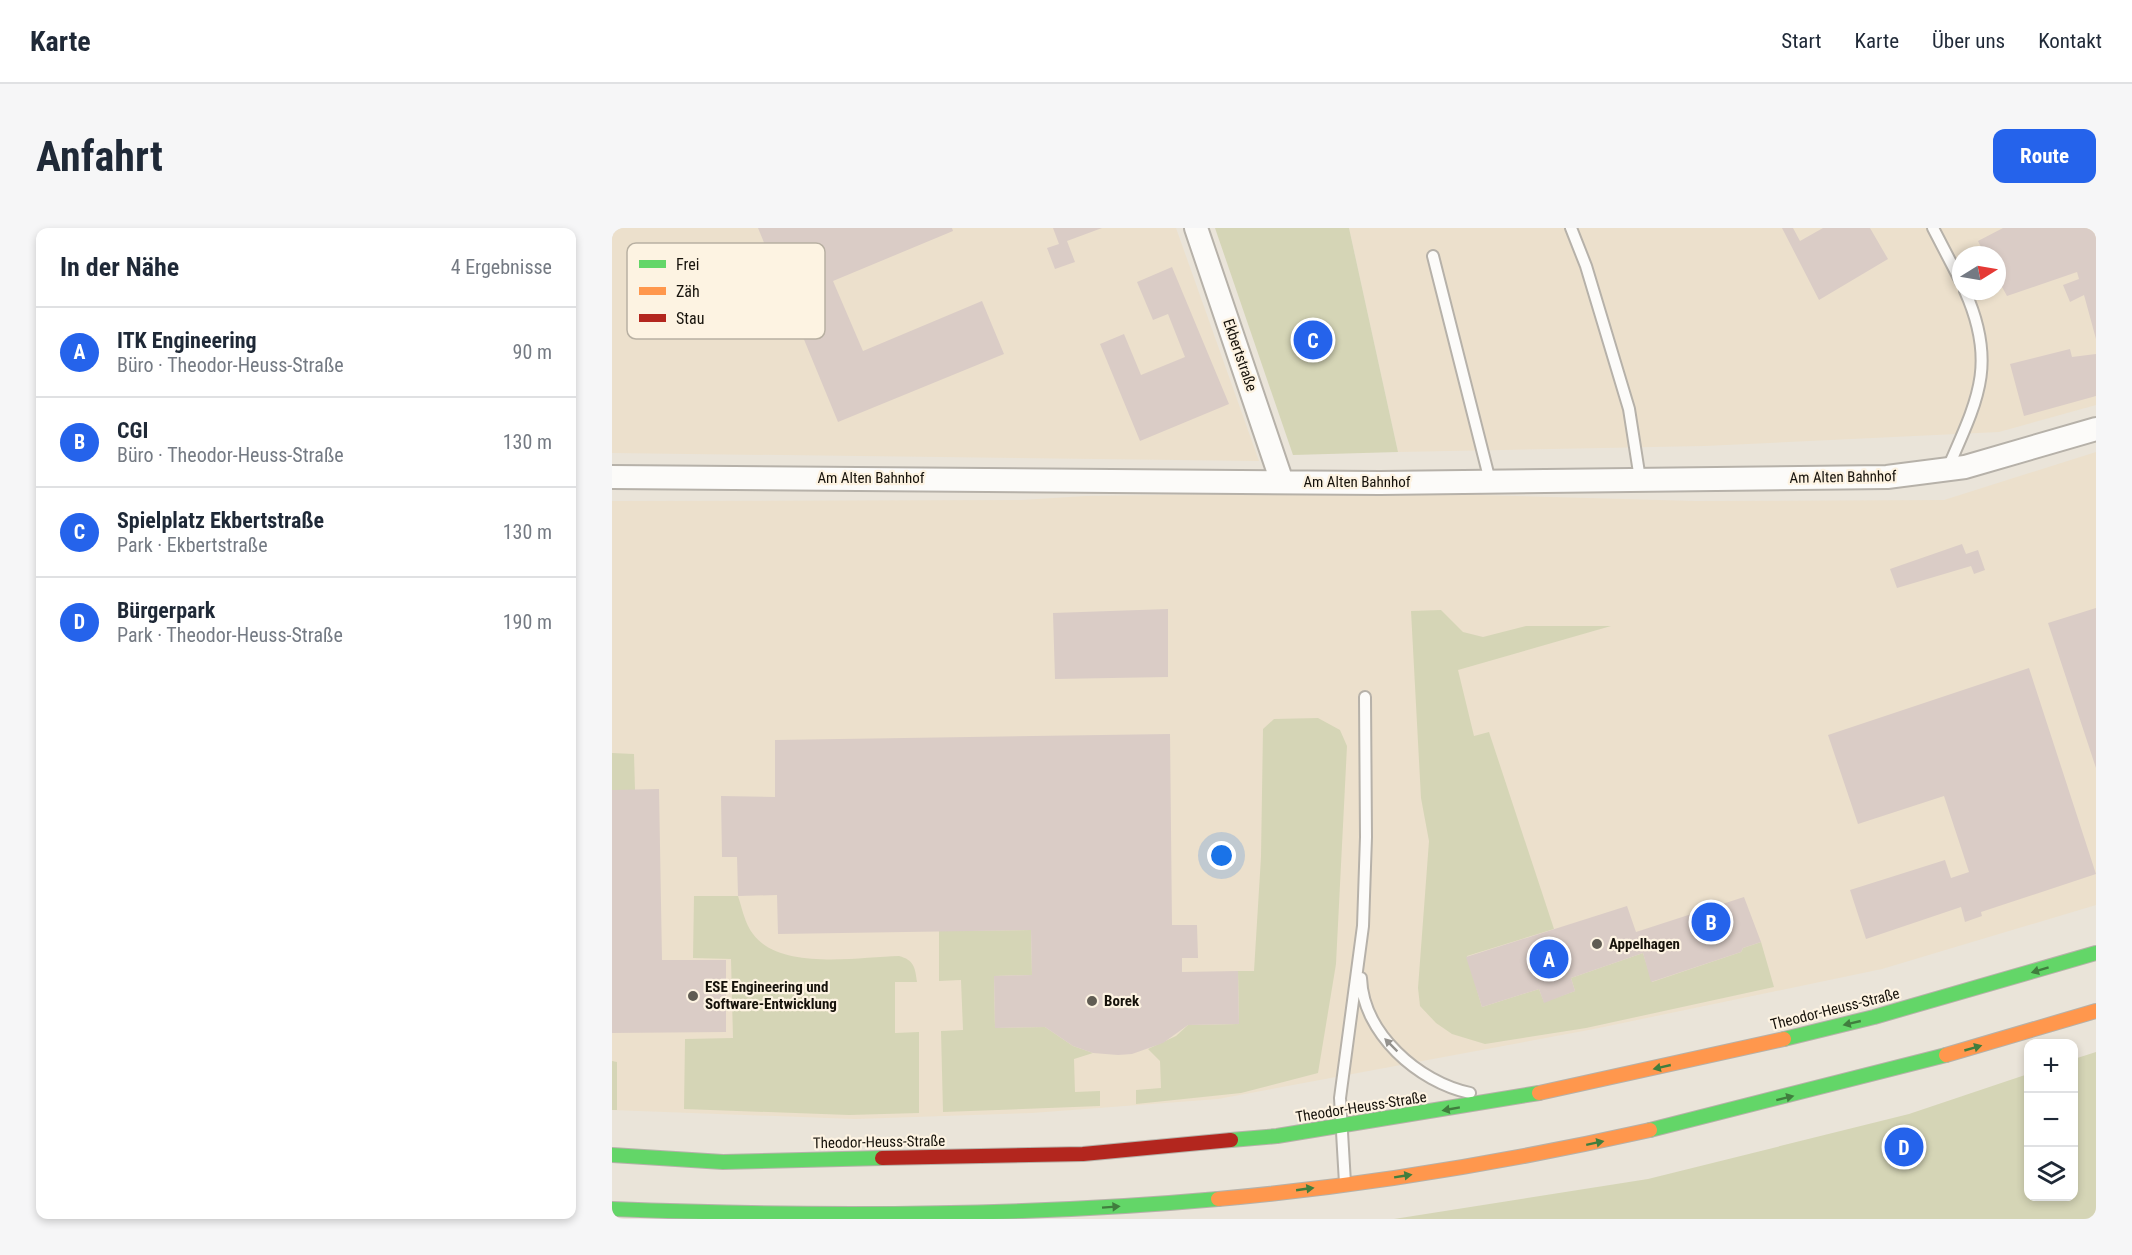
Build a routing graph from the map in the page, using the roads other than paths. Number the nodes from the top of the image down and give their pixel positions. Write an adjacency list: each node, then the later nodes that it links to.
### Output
1 (1196, 228): 12 (street, Ekbertstraße)
2 (1571, 228): 10 (lane)
3 (1933, 228): 5 (lane)
4 (1433, 256): 11 (lane)
5 (1952, 265)
6 (1969, 300): 8 (lane)
7 (2096, 429): 8 (street, Am Alten Bahnhof)
8 (1947, 470): 10 (street, Am Alten Bahnhof)
9 (612, 477): 12 (street, Am Alten Bahnhof)
10 (1640, 479): 11 (street, Am Alten Bahnhof)
11 (1490, 481): 12 (street, Am Alten Bahnhof)
12 (1282, 482)
13 (1365, 697): 14 (lane)
14 (1363, 926): 17 (lane, one-way to 14); 18 (lane)
15 (2096, 953): 17 (main road, Theodor-Heuss-Straße, one-way to 17)
16 (2096, 1011): 20 (main road, one-way to 16)
17 (1560, 1090): 18 (main road, Theodor-Heuss-Straße, one-way to 18)
18 (1340, 1128): 19 (main road, Theodor-Heuss-Straße); 20 (lane)
19 (612, 1155)
20 (1345, 1184): 21 (main road, one-way to 20)
21 (612, 1209)

